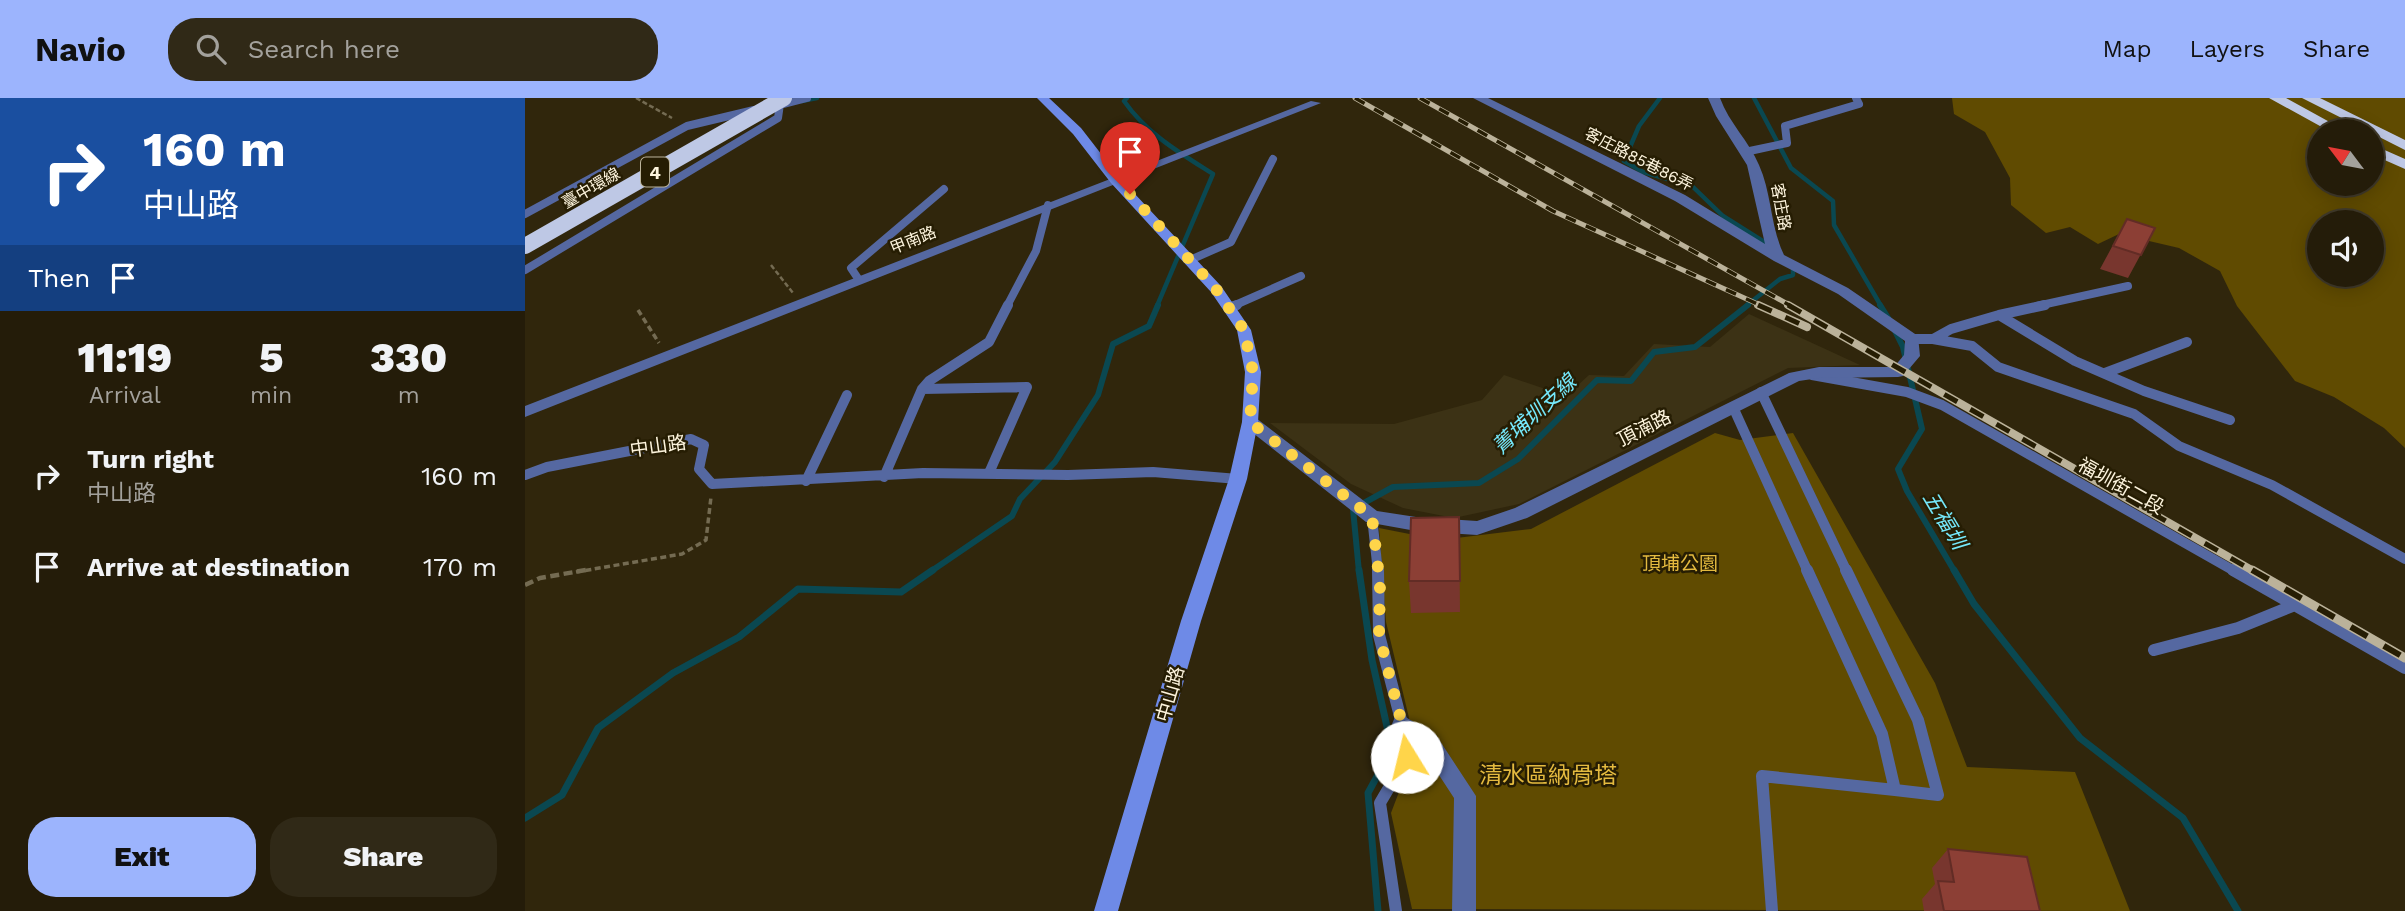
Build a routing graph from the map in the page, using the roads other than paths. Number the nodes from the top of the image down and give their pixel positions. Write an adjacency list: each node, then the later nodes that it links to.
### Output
1 (759, 98): 23 (highway, 臺中環線 / 4)
2 (807, 98): 10 (lane)
3 (1043, 98): 12 (street)
4 (1052, 98): 12 (street)
5 (1479, 98): 25 (street, 客庄路85巷86弄)
6 (1714, 98): 15 (street, 客庄路)
7 (1856, 98): 15 (lane)
8 (2276, 98): 13 (highway)
9 (2309, 98): 14 (highway)
10 (782, 101): 22 (lane); 24 (highway, 臺中環線 / 4, bridge); 27 (lane)
11 (1315, 103): 19 (street, 甲南路)
12 (1066, 119): 19 (street, 中山路)
13 (2316, 119)
14 (2405, 145)
15 (1745, 152): 25 (street, 客庄路)
16 (2384, 154): 18 (highway)
17 (1273, 159): 26 (lane)
18 (2405, 165)
19 (1115, 180): 21 (street, 甲南路); 26 (street, 中山路)
20 (944, 189): 29 (lane)
21 (1048, 205): 29 (street, 甲南路); 38 (lane)
22 (527, 211)
23 (525, 230)
24 (525, 246)
25 (1779, 258): 33 (street, 客庄路)
26 (1190, 260): 31 (street, 中山路)
27 (525, 270)
28 (1301, 276): 31 (lane)
29 (859, 280): 42 (street, 甲南路)
30 (2128, 286): 32 (lane)
31 (1229, 308): 44 (street, 中山路)
32 (1999, 315): 34 (lane); 37 (lane)
33 (1913, 339): 34 (lane); 36 (street, 頂湳路)
34 (1933, 340): 51 (lane)
35 (2187, 342): 37 (lane)
36 (1806, 373): 39 (street, 頂湳路); 52 (lane, 福圳街二段)
37 (2105, 373): 43 (lane)
38 (922, 389): 45 (lane); 47 (lane)
39 (1761, 392): 41 (street, 頂湳路); 56 (lane)
40 (847, 395): 49 (lane)
41 (1733, 407): 50 (street, 頂湳路); 56 (lane)
42 (525, 412)
43 (2230, 421)
44 (1250, 422): 48 (street, 中山路); 50 (street, 頂湳路)
45 (989, 473): 47 (lane); 48 (lane)
46 (525, 475): 49 (lane, 中山路)
47 (884, 477): 49 (lane)
48 (1238, 479): 57 (street, 中山路)
49 (806, 481)
50 (1372, 517): 55 (lane)
51 (2405, 559)
52 (2295, 605): 53 (lane); 54 (lane, 福圳街二段)
53 (2154, 650)
54 (2405, 668)
55 (1402, 724): 58 (lane); 59 (street)
56 (1895, 790): 60 (lane)
57 (1107, 911)
58 (1397, 911)
59 (1464, 911)
60 (1772, 911)

